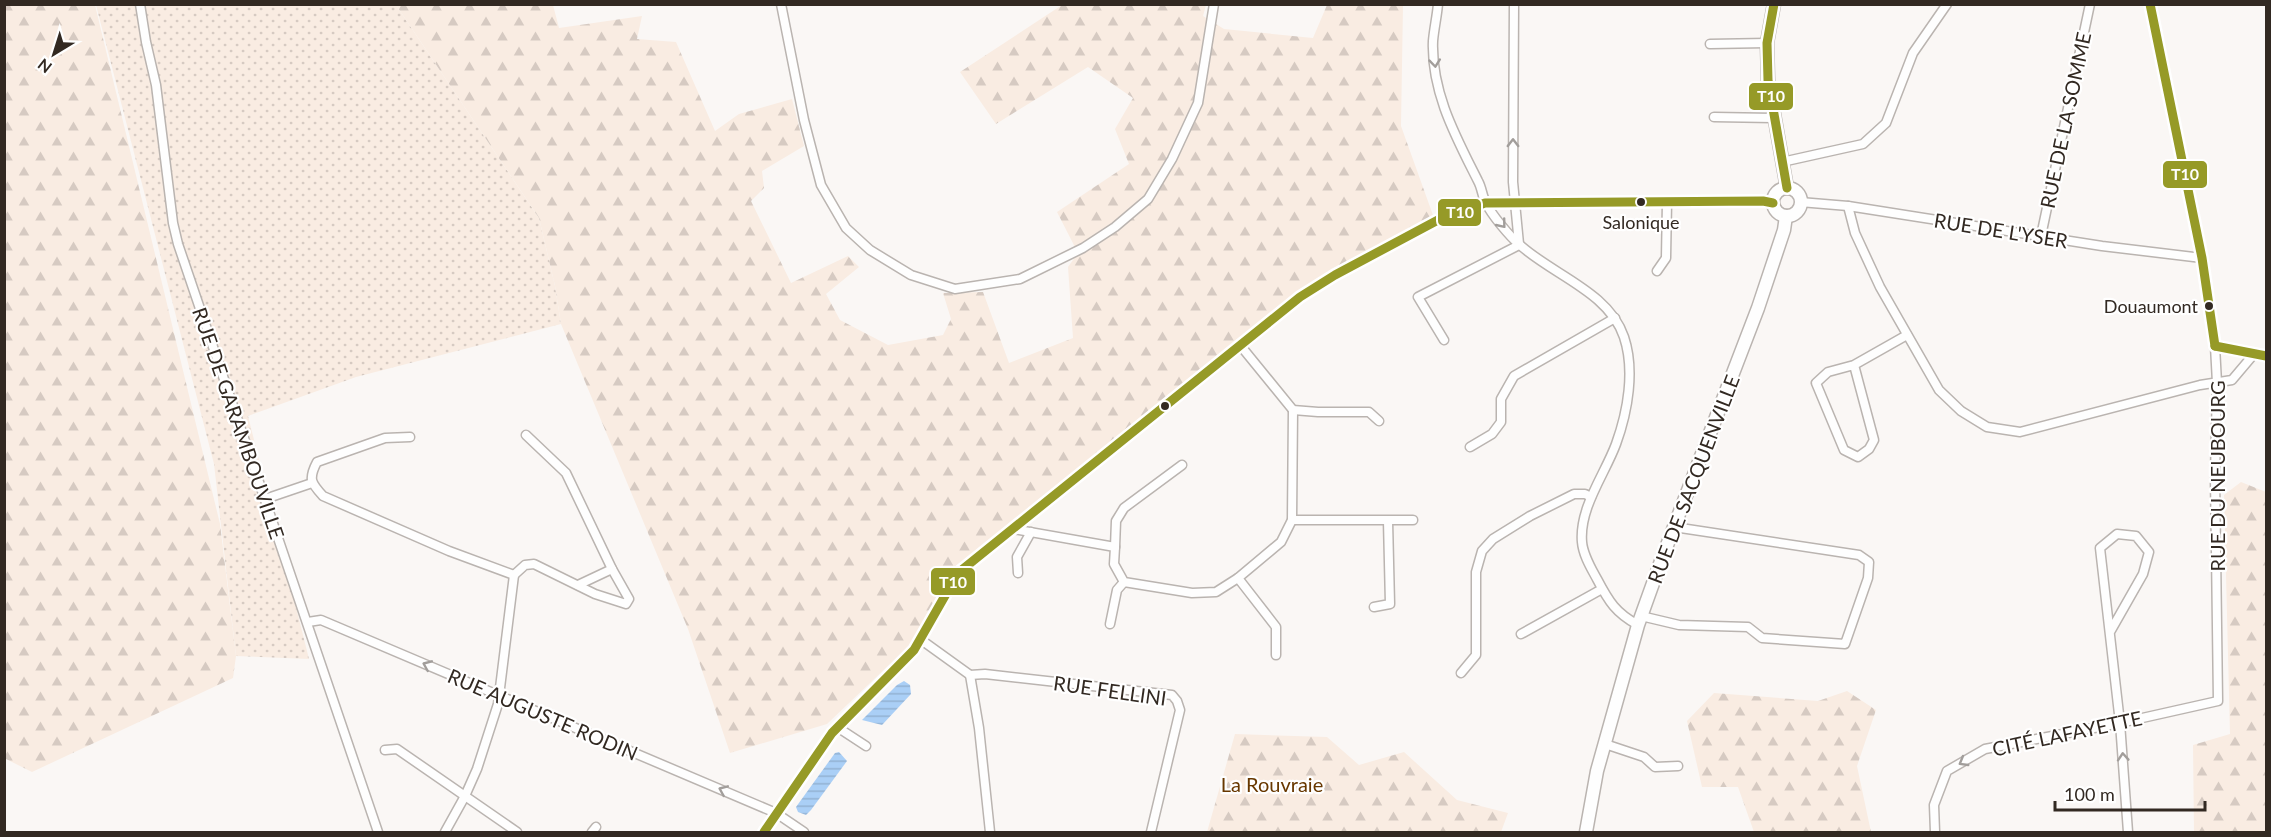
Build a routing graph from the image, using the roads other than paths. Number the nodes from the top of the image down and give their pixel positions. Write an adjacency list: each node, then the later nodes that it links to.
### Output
1 (140, 4): 44 (street, RUE DE GARAMBOUVILLE)
2 (781, 4): 3 (street)
3 (1214, 4)
4 (1438, 4): 19 (street, one-way to 19)
5 (1514, 4): 16 (street, one-way to 5)
6 (1774, 4): 10 (street)
7 (1947, 4): 14 (street)
8 (2090, 4): 23 (street, RUE DE LA SOMME)
9 (2150, 4): 25 (street, RUE DU NEUBOURG)
10 (1767, 43): 11 (street); 13 (street)
11 (1710, 44)
12 (1714, 117): 13 (street)
13 (1773, 118): 14 (street)
14 (1782, 162): 15 (street)
15 (1787, 188): 18 (street); 20 (street)
16 (1514, 201): 17 (street); 19 (street); 24 (street)
17 (1667, 202): 20 (street); 26 (street)
18 (1800, 202): 21 (street, RUE DE L'YSER); 22 (street)
19 (1485, 203): 24 (street, one-way to 24); 30 (street)
20 (1773, 203): 22 (street)
21 (1848, 206): 23 (street, RUE DE L'YSER); 28 (street)
22 (1786, 216): 48 (street, RUE DE SACQUENVILLE)
23 (2041, 236): 25 (street, RUE DE L'YSER)
24 (1519, 245): 27 (street); 29 (street)
25 (2202, 258): 31 (street, RUE DU NEUBOURG)
26 (1657, 271)
27 (1615, 318): 40 (street); 43 (street)
28 (1907, 335): 34 (street); 35 (street)
29 (1444, 340)
30 (1240, 345): 36 (street); 49 (street)
31 (2216, 346): 32 (street); 35 (street, RUE DU NEUBOURG)
32 (2254, 354): 33 (street); 35 (street)
33 (2266, 356)
34 (1854, 365): 34 (street)
35 (2217, 383): 70 (street, RUE DU NEUBOURG)
36 (1293, 410): 37 (street); 45 (street)
37 (1379, 421)
38 (525, 435): 52 (street)
39 (410, 437): 42 (street)
40 (1470, 447)
41 (1182, 465): 51 (street)
42 (312, 483): 44 (street); 54 (street)
43 (1591, 496): 58 (street); 67 (street)
44 (265, 499): 61 (street, RUE DE GARAMBOUVILLE)
45 (1292, 520): 47 (street); 55 (street)
46 (1413, 520): 47 (street)
47 (1388, 521): 59 (street)
48 (1674, 527): 60 (street, RUE DE SACQUENVILLE); 60 (street)
49 (1013, 529): 50 (street); 65 (street)
50 (1031, 532): 51 (street); 53 (street)
51 (1115, 547): 56 (street)
52 (612, 569): 57 (street); 57 (street)
53 (1018, 573)
54 (514, 575): 57 (street); 69 (street)
55 (1238, 578): 56 (street); 66 (street)
56 (1124, 582): 62 (street)
57 (578, 585)
58 (1602, 589): 60 (street); 64 (street)
59 (1374, 607)
60 (1640, 620): 73 (street, RUE DE SACQUENVILLE)
61 (308, 622): 69 (street, RUE AUGUSTE RODIN, one-way to 61); 79 (street, RUE DE GARAMBOUVILLE)
62 (1110, 624)
63 (2110, 632): 63 (street); 71 (street)
64 (1521, 634)
65 (920, 639): 68 (street); 72 (street)
66 (1276, 655)
67 (1461, 673)
68 (970, 675): 84 (street); 85 (street, RUE FELLINI)
69 (498, 695): 77 (street); 78 (street, RUE AUGUSTE RODIN, one-way to 69)
70 (2218, 701): 71 (street, CITÉ LAFAYETTE)
71 (2120, 723): 87 (street, CITÉ LAFAYETTE, one-way to 87); 88 (street, one-way to 71)
72 (837, 727): 74 (street); 78 (street)
73 (1605, 744): 76 (street); 86 (street, RUE DE SACQUENVILLE)
74 (866, 746)
75 (385, 750): 77 (street)
76 (1678, 766)
77 (465, 796): 80 (street); 81 (street)
78 (777, 813): 82 (street); 83 (street, RUE AUGUSTE RODIN)
79 (378, 832)
80 (445, 832)
81 (517, 832)
82 (764, 832)
83 (804, 832)
84 (990, 832)
85 (1151, 832)
86 (1586, 832)
87 (1935, 832)
88 (2128, 832)

